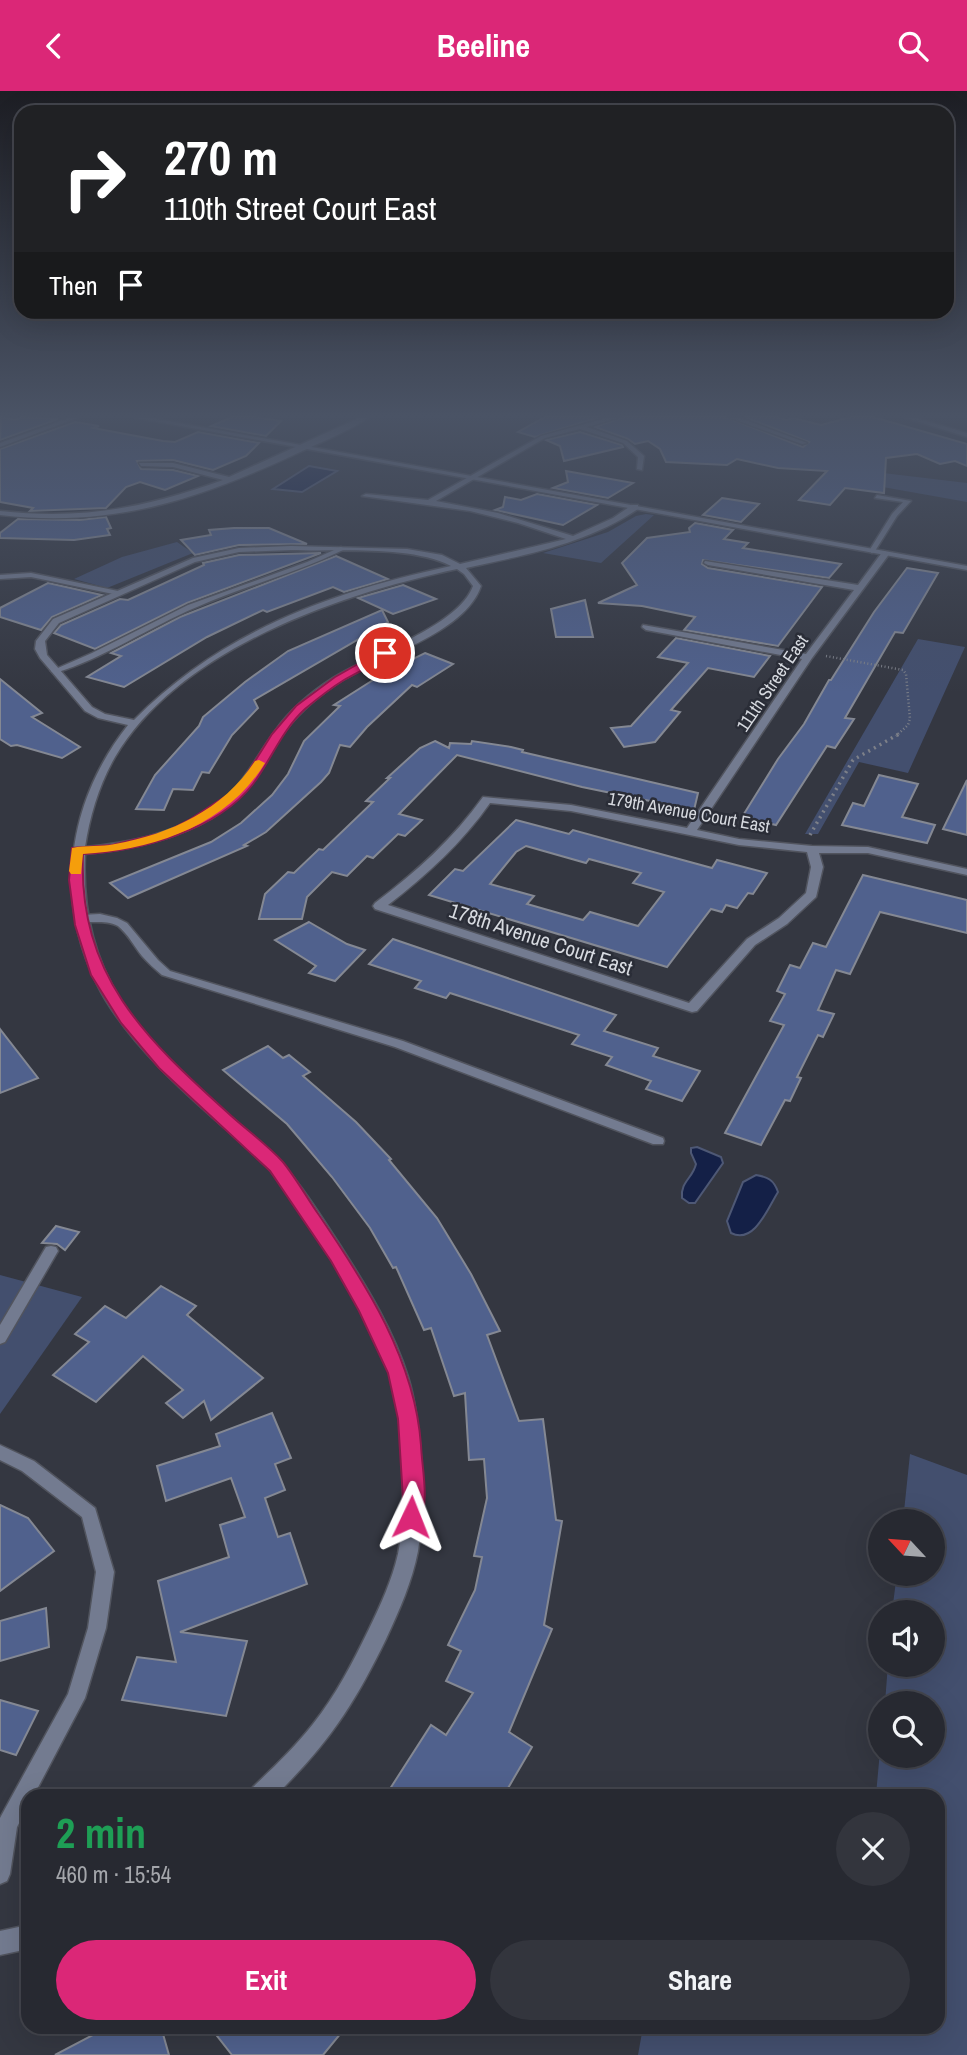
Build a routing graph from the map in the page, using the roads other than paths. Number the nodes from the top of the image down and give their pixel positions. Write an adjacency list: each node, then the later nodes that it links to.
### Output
1 (132, 509): 6 (street)
2 (464, 509): 7 (street)
3 (632, 509): 7 (street)
4 (644, 509): 9 (street)
5 (900, 509): 9 (lane)
6 (0, 513)
7 (571, 538): 12 (street)
8 (341, 549): 12 (street); 16 (street); 19 (lane)
9 (872, 551): 10 (street)
10 (886, 553): 13 (street); 15 (street, 111th Street East)
11 (708, 563): 15 (street)
12 (458, 567): 20 (street); 23 (street)
13 (967, 568)
14 (0, 577): 16 (lane)
15 (859, 588): 18 (street, 111th Street East)
16 (118, 593): 19 (street)
17 (646, 627): 18 (street)
18 (809, 655): 21 (street, 111th Street East)
19 (55, 671): 20 (street)
20 (135, 723): 23 (street)
21 (689, 833): 22 (street, 179th Avenue Court East); 25 (street, 179th Avenue Court East)
22 (807, 849): 24 (street, 179th Avenue Court East); 25 (street, 178th Avenue Court East)
23 (77, 851): 26 (street)
24 (967, 872)
25 (379, 906)
26 (81, 918): 27 (lane); 32 (street)
27 (658, 1141)
28 (51, 1251): 29 (lane)
29 (0, 1338)
30 (0, 1452): 31 (lane)
31 (27, 1789)
32 (267, 1789)
33 (21, 1799): 34 (lane)
34 (0, 1874)
35 (21, 1938): 36 (street)
36 (0, 1943)

